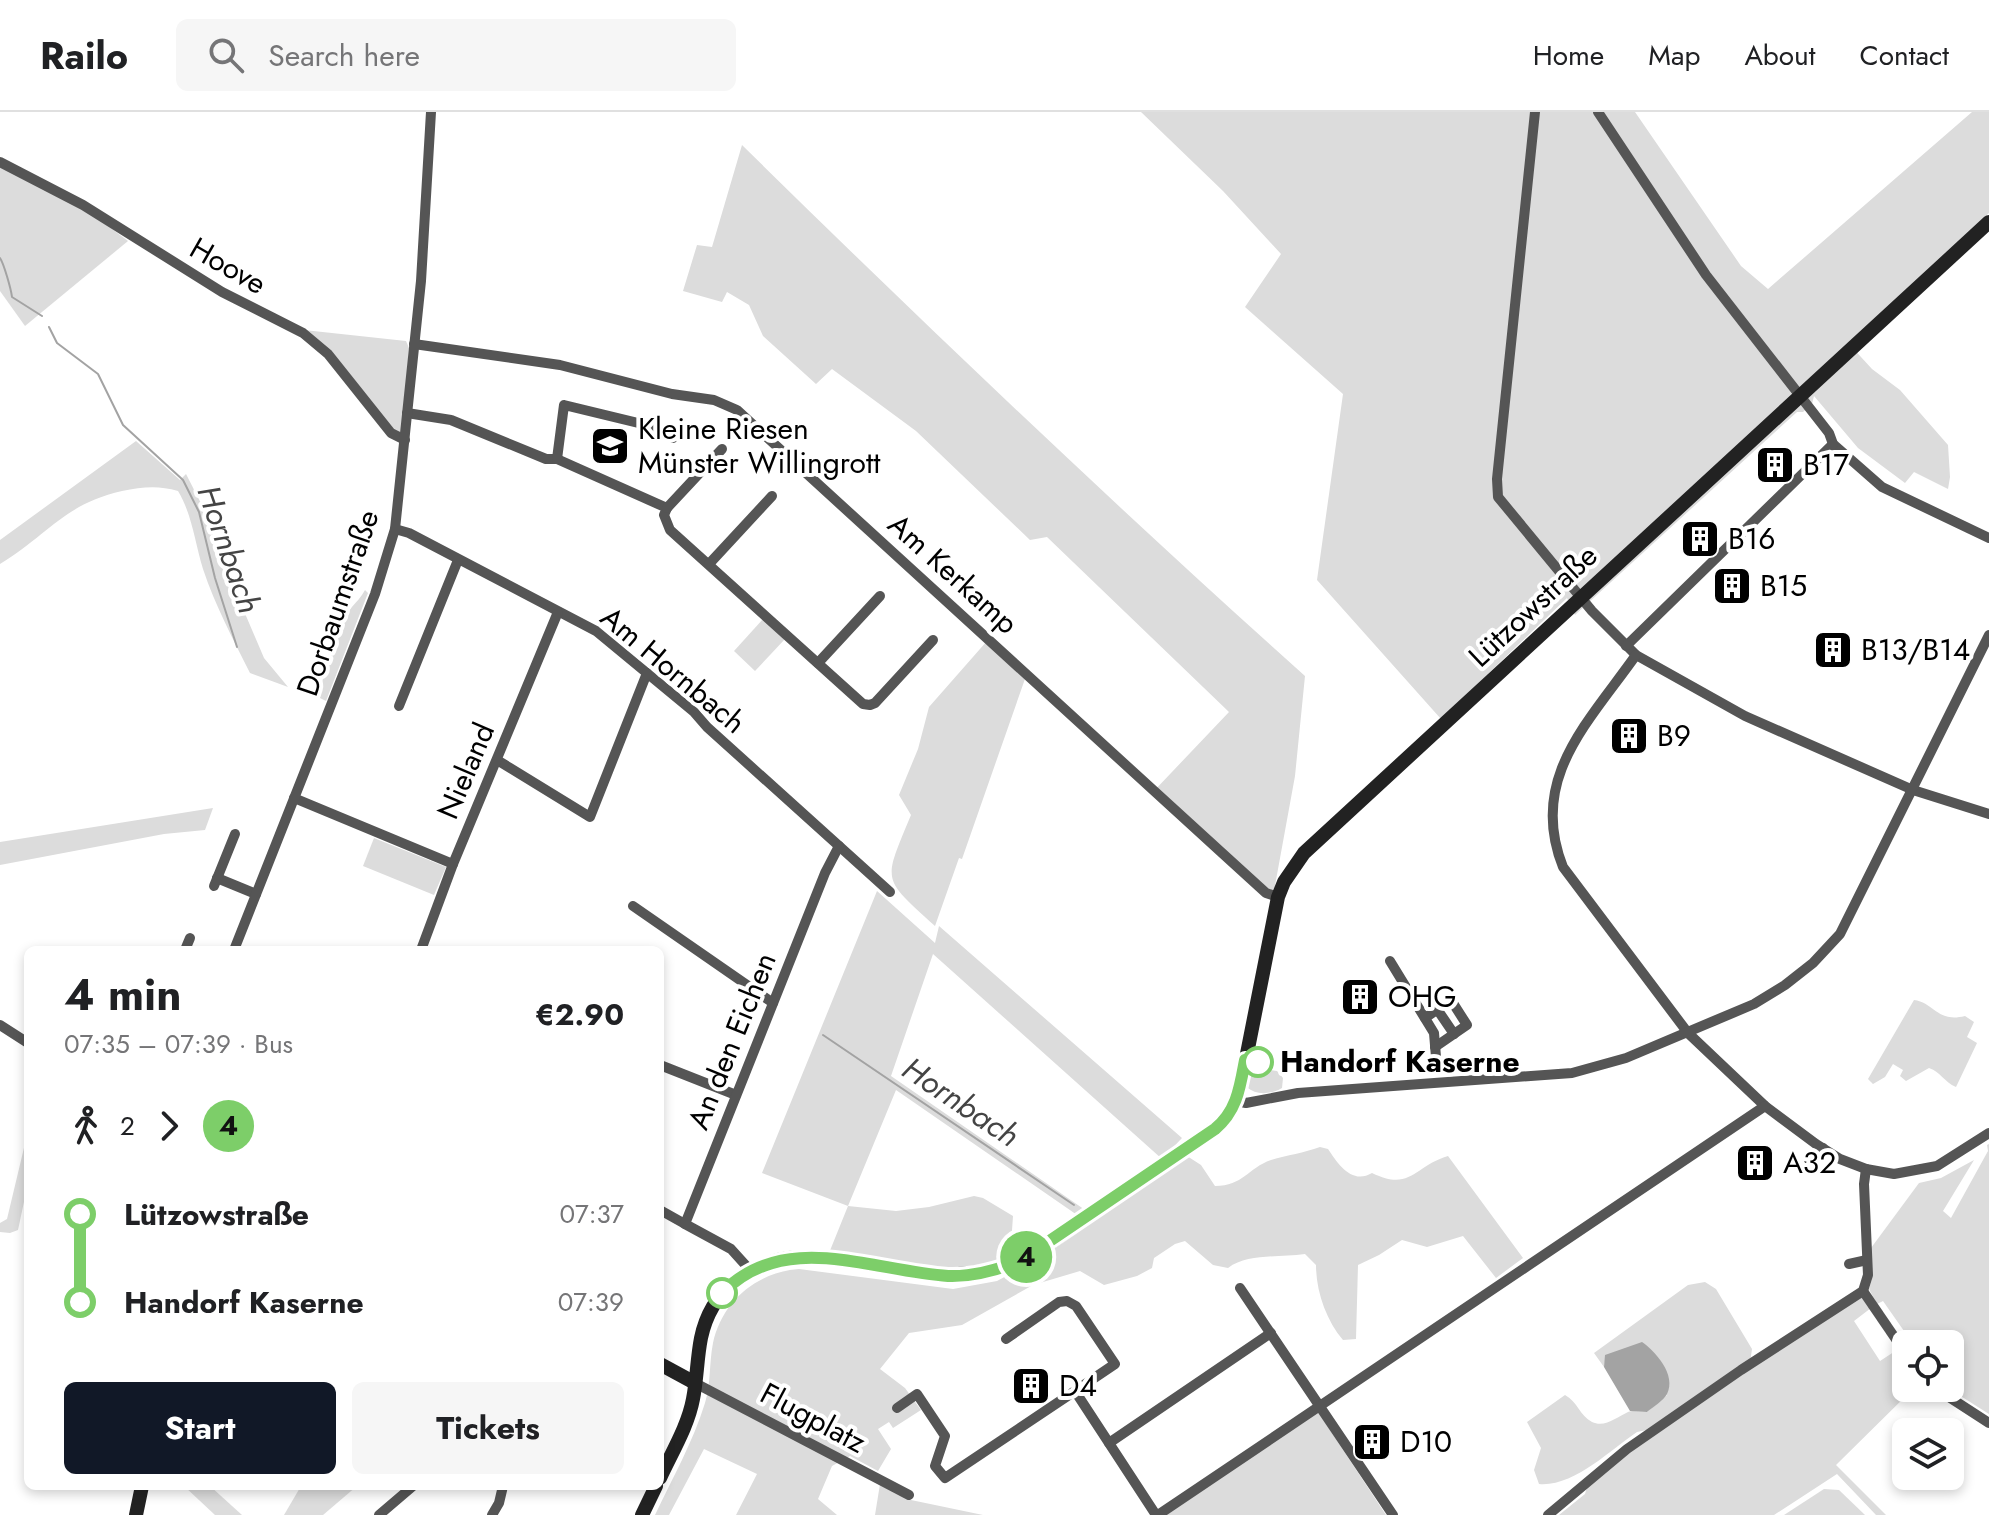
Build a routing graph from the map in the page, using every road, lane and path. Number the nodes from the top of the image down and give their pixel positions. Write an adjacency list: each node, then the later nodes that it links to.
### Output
1 (431, 112): 6 (street, Dorbaumstraße)
2 (1535, 112): 21 (street)
3 (1598, 112): 7 (street)
4 (0, 162): 10 (street, Hoove)
5 (1989, 222): 7 (street, Lützowstraße)
6 (414, 344): 8 (street, Dorbaumstraße); 39 (street, Am Kerkamp)
7 (1799, 396): 11 (street); 21 (street, Lützowstraße)
8 (407, 413): 10 (street, Dorbaumstraße); 13 (street)
9 (673, 438): 13 (street)
10 (405, 440): 16 (street, Dorbaumstraße)
11 (1833, 444): 17 (street); 25 (street)
12 (722, 449): 15 (street)
13 (557, 459): 15 (street)
14 (772, 496): 19 (street)
15 (667, 508): 19 (street)
16 (395, 529): 18 (street, Am Hornbach); 32 (street, Dorbaumstraße)
17 (1989, 538)
18 (458, 560): 22 (street, Am Hornbach); 29 (street)
19 (709, 564): 27 (street)
20 (880, 596): 27 (street)
21 (1581, 599): 25 (street); 39 (street, Lützowstraße)
22 (558, 612): 28 (street, Am Hornbach); 30 (street, Nieland)
23 (1989, 635): 31 (street)
24 (933, 640): 27 (street)
25 (1626, 646): 26 (street)
26 (1636, 655): 31 (street); 50 (street)
27 (818, 663)
28 (647, 673): 30 (street); 35 (street, Am Hornbach)
29 (399, 706)
30 (497, 760): 36 (street, Nieland)
31 (1913, 790): 33 (street); 50 (street)
32 (294, 798): 36 (street); 38 (street, Dorbaumstraße)
33 (1989, 814)
34 (235, 834): 38 (street)
35 (839, 846): 37 (street, Am Hornbach); 46 (street, An den Eichen)
36 (453, 864): 44 (street, Nieland)
37 (890, 892)
38 (256, 894): 43 (street, Dorbaumstraße)
39 (1278, 897): 55 (street, Lützowstraße)
40 (633, 906): 46 (street)
41 (190, 938): 42 (street)
42 (187, 946)
43 (236, 946)
44 (422, 946)
45 (1390, 961): 48 (street)
46 (773, 1003): 54 (street, An den Eichen)
47 (1437, 1009): 48 (street); 51 (street); 51 (street)
48 (1425, 1018): 51 (street)
49 (0, 1025): 52 (street)
50 (1688, 1033): 55 (street); 56 (street)
51 (1454, 1034)
52 (24, 1040)
53 (664, 1067): 54 (street)
54 (736, 1095): 62 (street, An den Eichen)
55 (1236, 1101): 65 (street, Lützowstraße)
56 (1765, 1106): 58 (street); 75 (street)
57 (1989, 1133): 60 (street)
58 (1823, 1148): 59 (street); 60 (street)
59 (1809, 1160)
60 (1866, 1169): 63 (street)
61 (664, 1212): 62 (street)
62 (685, 1224): 65 (street)
63 (1867, 1260): 64 (street); 67 (street)
64 (1849, 1264)
65 (750, 1270): 72 (street, Lützowstraße)
66 (1240, 1288): 68 (street)
67 (1863, 1291): 69 (street); 91 (street)
68 (1271, 1333): 75 (street); 78 (street)
69 (1892, 1333)
70 (1006, 1339): 73 (street)
71 (664, 1366): 72 (street)
72 (695, 1383): 79 (street, Lützowstraße); 84 (street, Flugplatz)
73 (1075, 1391): 76 (street); 78 (street)
74 (1957, 1402): 77 (street)
75 (1320, 1405): 89 (street); 90 (street)
76 (897, 1408)
77 (1989, 1423)
78 (1109, 1443): 89 (street)
79 (664, 1469)
80 (141, 1490): 85 (street)
81 (408, 1490): 86 (street)
82 (502, 1490): 87 (street)
83 (654, 1490): 88 (street)
84 (909, 1495)
85 (136, 1515)
86 (379, 1515)
87 (492, 1515)
88 (642, 1515)
89 (1157, 1515)
90 (1393, 1515)
91 (1548, 1515)

